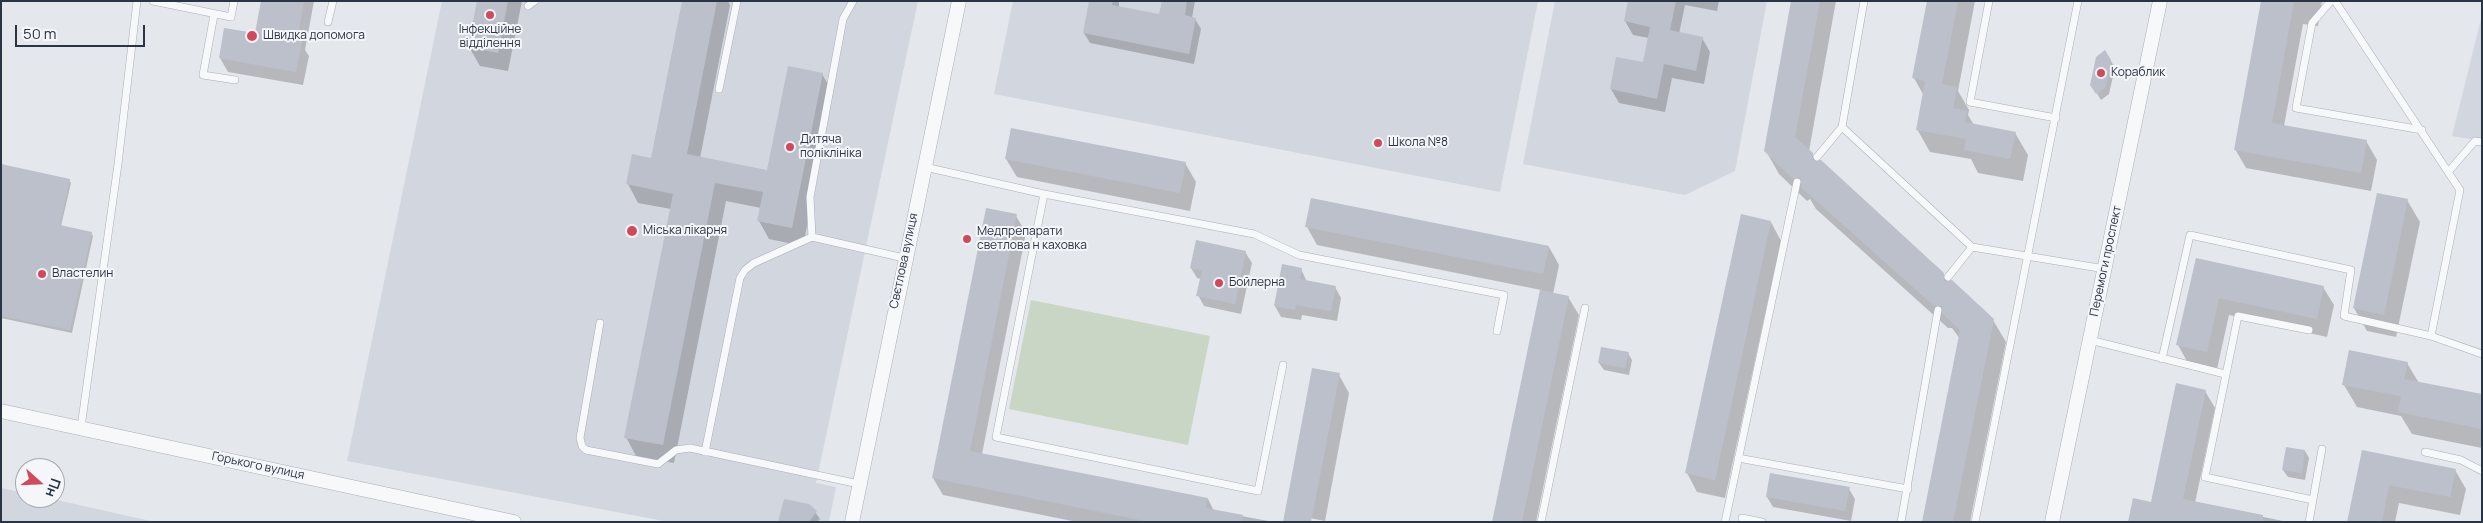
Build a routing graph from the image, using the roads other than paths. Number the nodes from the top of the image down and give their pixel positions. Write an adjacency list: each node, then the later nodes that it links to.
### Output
1 (137, 1): 47 (lane)
2 (153, 1): 16 (lane)
3 (234, 1): 16 (lane)
4 (333, 1): 17 (lane)
5 (529, 1): 6 (lane)
6 (535, 1)
7 (737, 1): 19 (lane)
8 (853, 1): 29 (lane)
9 (959, 1): 25 (street, Свєтлова вулиця)
10 (1864, 1): 21 (lane)
11 (1989, 1): 20 (lane)
12 (2078, 1): 20 (lane)
13 (2160, 1): 33 (street, Перемоги проспект)
14 (2331, 1): 22 (lane)
15 (2335, 1): 22 (lane)
16 (214, 15): 18 (lane)
17 (328, 22)
18 (235, 80)
19 (719, 89)
20 (2056, 118): 31 (lane)
21 (1842, 126): 24 (lane); 30 (lane)
22 (2422, 130): 26 (lane)
23 (2482, 142): 26 (lane)
24 (1818, 157)
25 (925, 167): 28 (lane); 32 (street, Свєтлова вулиця)
26 (2449, 171): 40 (lane)
27 (1797, 182): 51 (lane)
28 (1044, 194): 39 (lane); 44 (lane)
29 (812, 237): 32 (lane); 49 (lane)
30 (1972, 247): 31 (lane); 34 (lane)
31 (2028, 255): 33 (lane); 63 (lane)
32 (904, 258): 53 (street, Свєтлова вулиця)
33 (2104, 269): 41 (street, Перемоги проспект)
34 (1948, 277)
35 (1586, 308): 59 (lane)
36 (1938, 310): 54 (lane)
37 (600, 323): 49 (lane)
38 (2309, 330): 45 (lane)
39 (1497, 331)
40 (2430, 336): 42 (lane); 43 (lane)
41 (2090, 340): 43 (lane); 64 (street, Перемоги проспект)
42 (2482, 354)
43 (2162, 359): 45 (lane)
44 (1283, 365)
45 (2225, 374): 55 (lane)
46 (1, 411): 47 (street, Горького вулиця)
47 (81, 427): 57 (street, Горького вулиця)
48 (2322, 450): 55 (lane)
49 (705, 452): 53 (lane)
50 (2425, 452): 52 (lane)
51 (1738, 458): 54 (lane); 60 (lane)
52 (2482, 471)
53 (859, 484): 58 (street, Свєтлова вулиця)
54 (1908, 489): 62 (lane)
55 (2313, 500): 65 (lane)
56 (1742, 518): 61 (lane)
57 (514, 522)
58 (852, 522)
59 (1541, 522)
60 (1725, 522)
61 (1762, 522)
62 (1901, 522)
63 (1975, 522)
64 (2052, 522)
65 (2309, 522)

